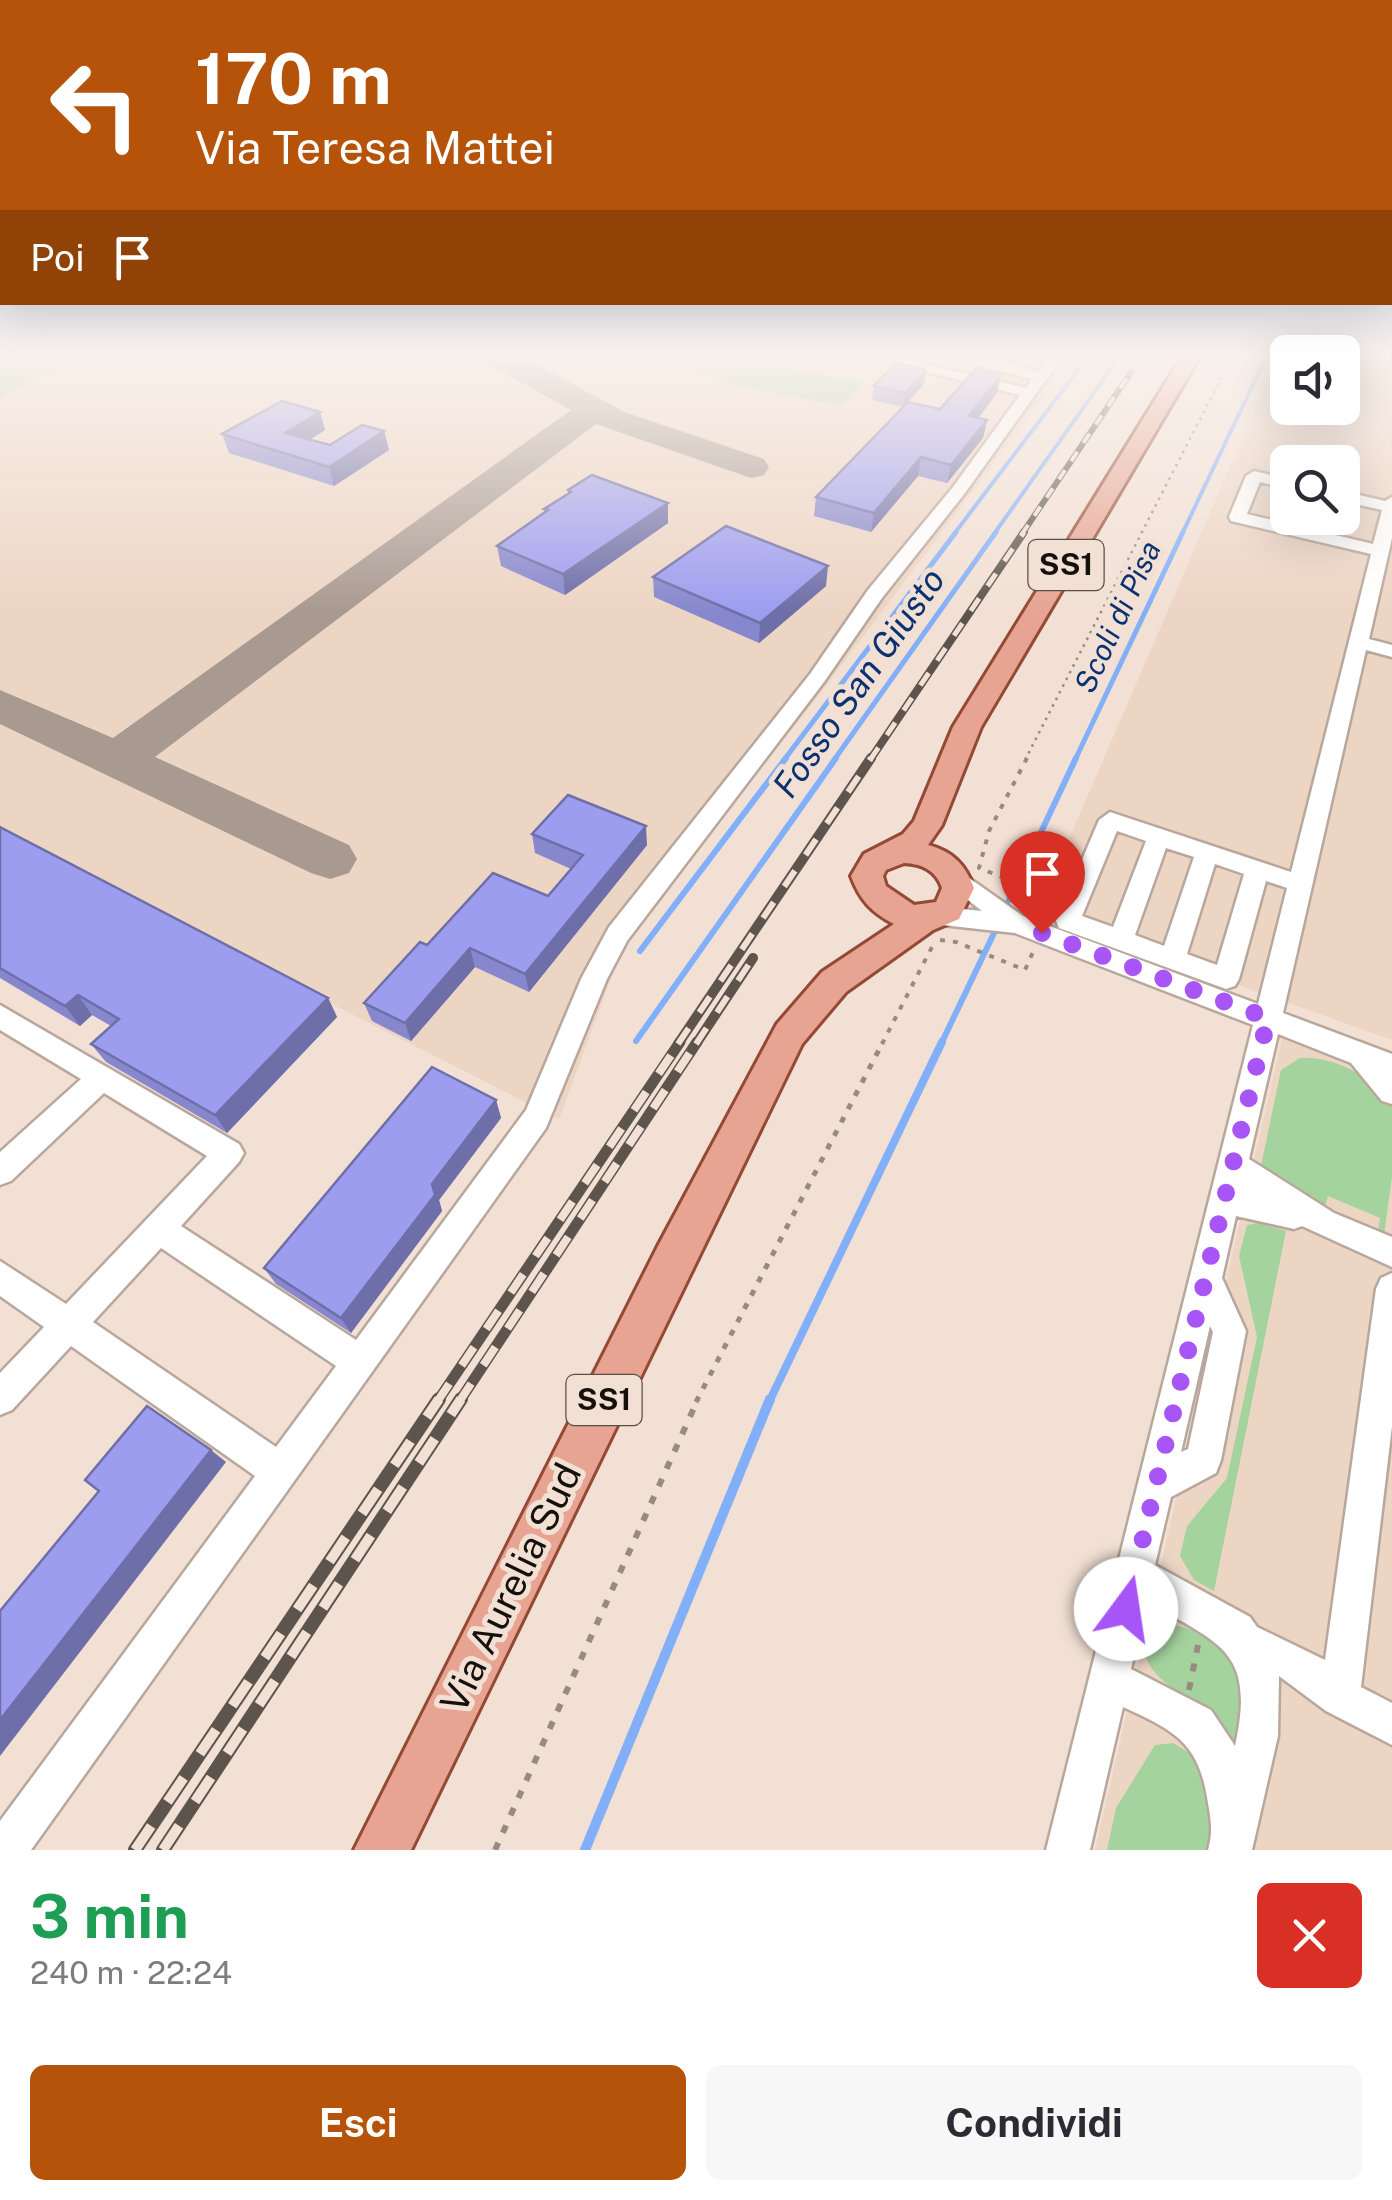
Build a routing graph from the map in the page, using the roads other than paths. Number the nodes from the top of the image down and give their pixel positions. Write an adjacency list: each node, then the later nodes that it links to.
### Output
1 (993, 439): 41 (street)
2 (1141, 439): 13 (main road, SS1)
3 (1270, 481): 6 (street)
4 (1360, 503): 5 (street)
5 (1389, 520): 9 (street); 10 (street)
6 (1270, 525)
7 (1331, 535): 9 (street)
8 (1349, 535): 9 (street)
9 (1348, 544)
10 (1383, 585): 11 (street)
11 (1360, 643): 12 (street); 19 (street)
12 (1392, 651)
13 (948, 780): 16 (main road, SS1); 18 (main road, SS1)
14 (1159, 836): 15 (street); 23 (street); 23 (street)
15 (1207, 852): 17 (street); 24 (street)
16 (890, 854): 18 (main road); 20 (main road, SS1)
17 (1257, 870): 19 (street); 24 (street)
18 (954, 875): 21 (main road, SS1); 22 (street)
19 (1301, 884): 27 (street)
20 (869, 888): 21 (main road); 25 (main road, SS1)
21 (931, 916): 22 (street); 25 (main road, SS1)
22 (1016, 924): 27 (street)
23 (1121, 940): 24 (street)
24 (1172, 960)
25 (851, 968): 51 (main road, Via Aurelia Sud / SS1)
26 (0, 1016): 30 (street)
27 (1268, 1018): 28 (street); 32 (street)
28 (1360, 1054): 29 (street); 31 (street)
29 (1392, 1066)
30 (102, 1076): 33 (street); 36 (street)
31 (1392, 1092)
32 (1235, 1166): 34 (street); 35 (street)
33 (0, 1170)
34 (1226, 1199): 35 (street); 44 (street)
35 (1322, 1223): 37 (street)
36 (158, 1230): 40 (street); 41 (street)
37 (1392, 1252)
38 (0, 1277): 40 (street)
39 (1392, 1289): 47 (street)
40 (68, 1325): 42 (street); 43 (street)
41 (362, 1363): 43 (street)
42 (0, 1398)
43 (282, 1472): 50 (street)
44 (1135, 1574): 45 (street); 46 (street)
45 (1249, 1644): 47 (street); 49 (street)
46 (1108, 1679): 49 (street); 52 (street)
47 (1340, 1697): 48 (street)
48 (1392, 1726)
49 (1231, 1841)
50 (5, 1850)
51 (382, 1850)
52 (1068, 1850)

